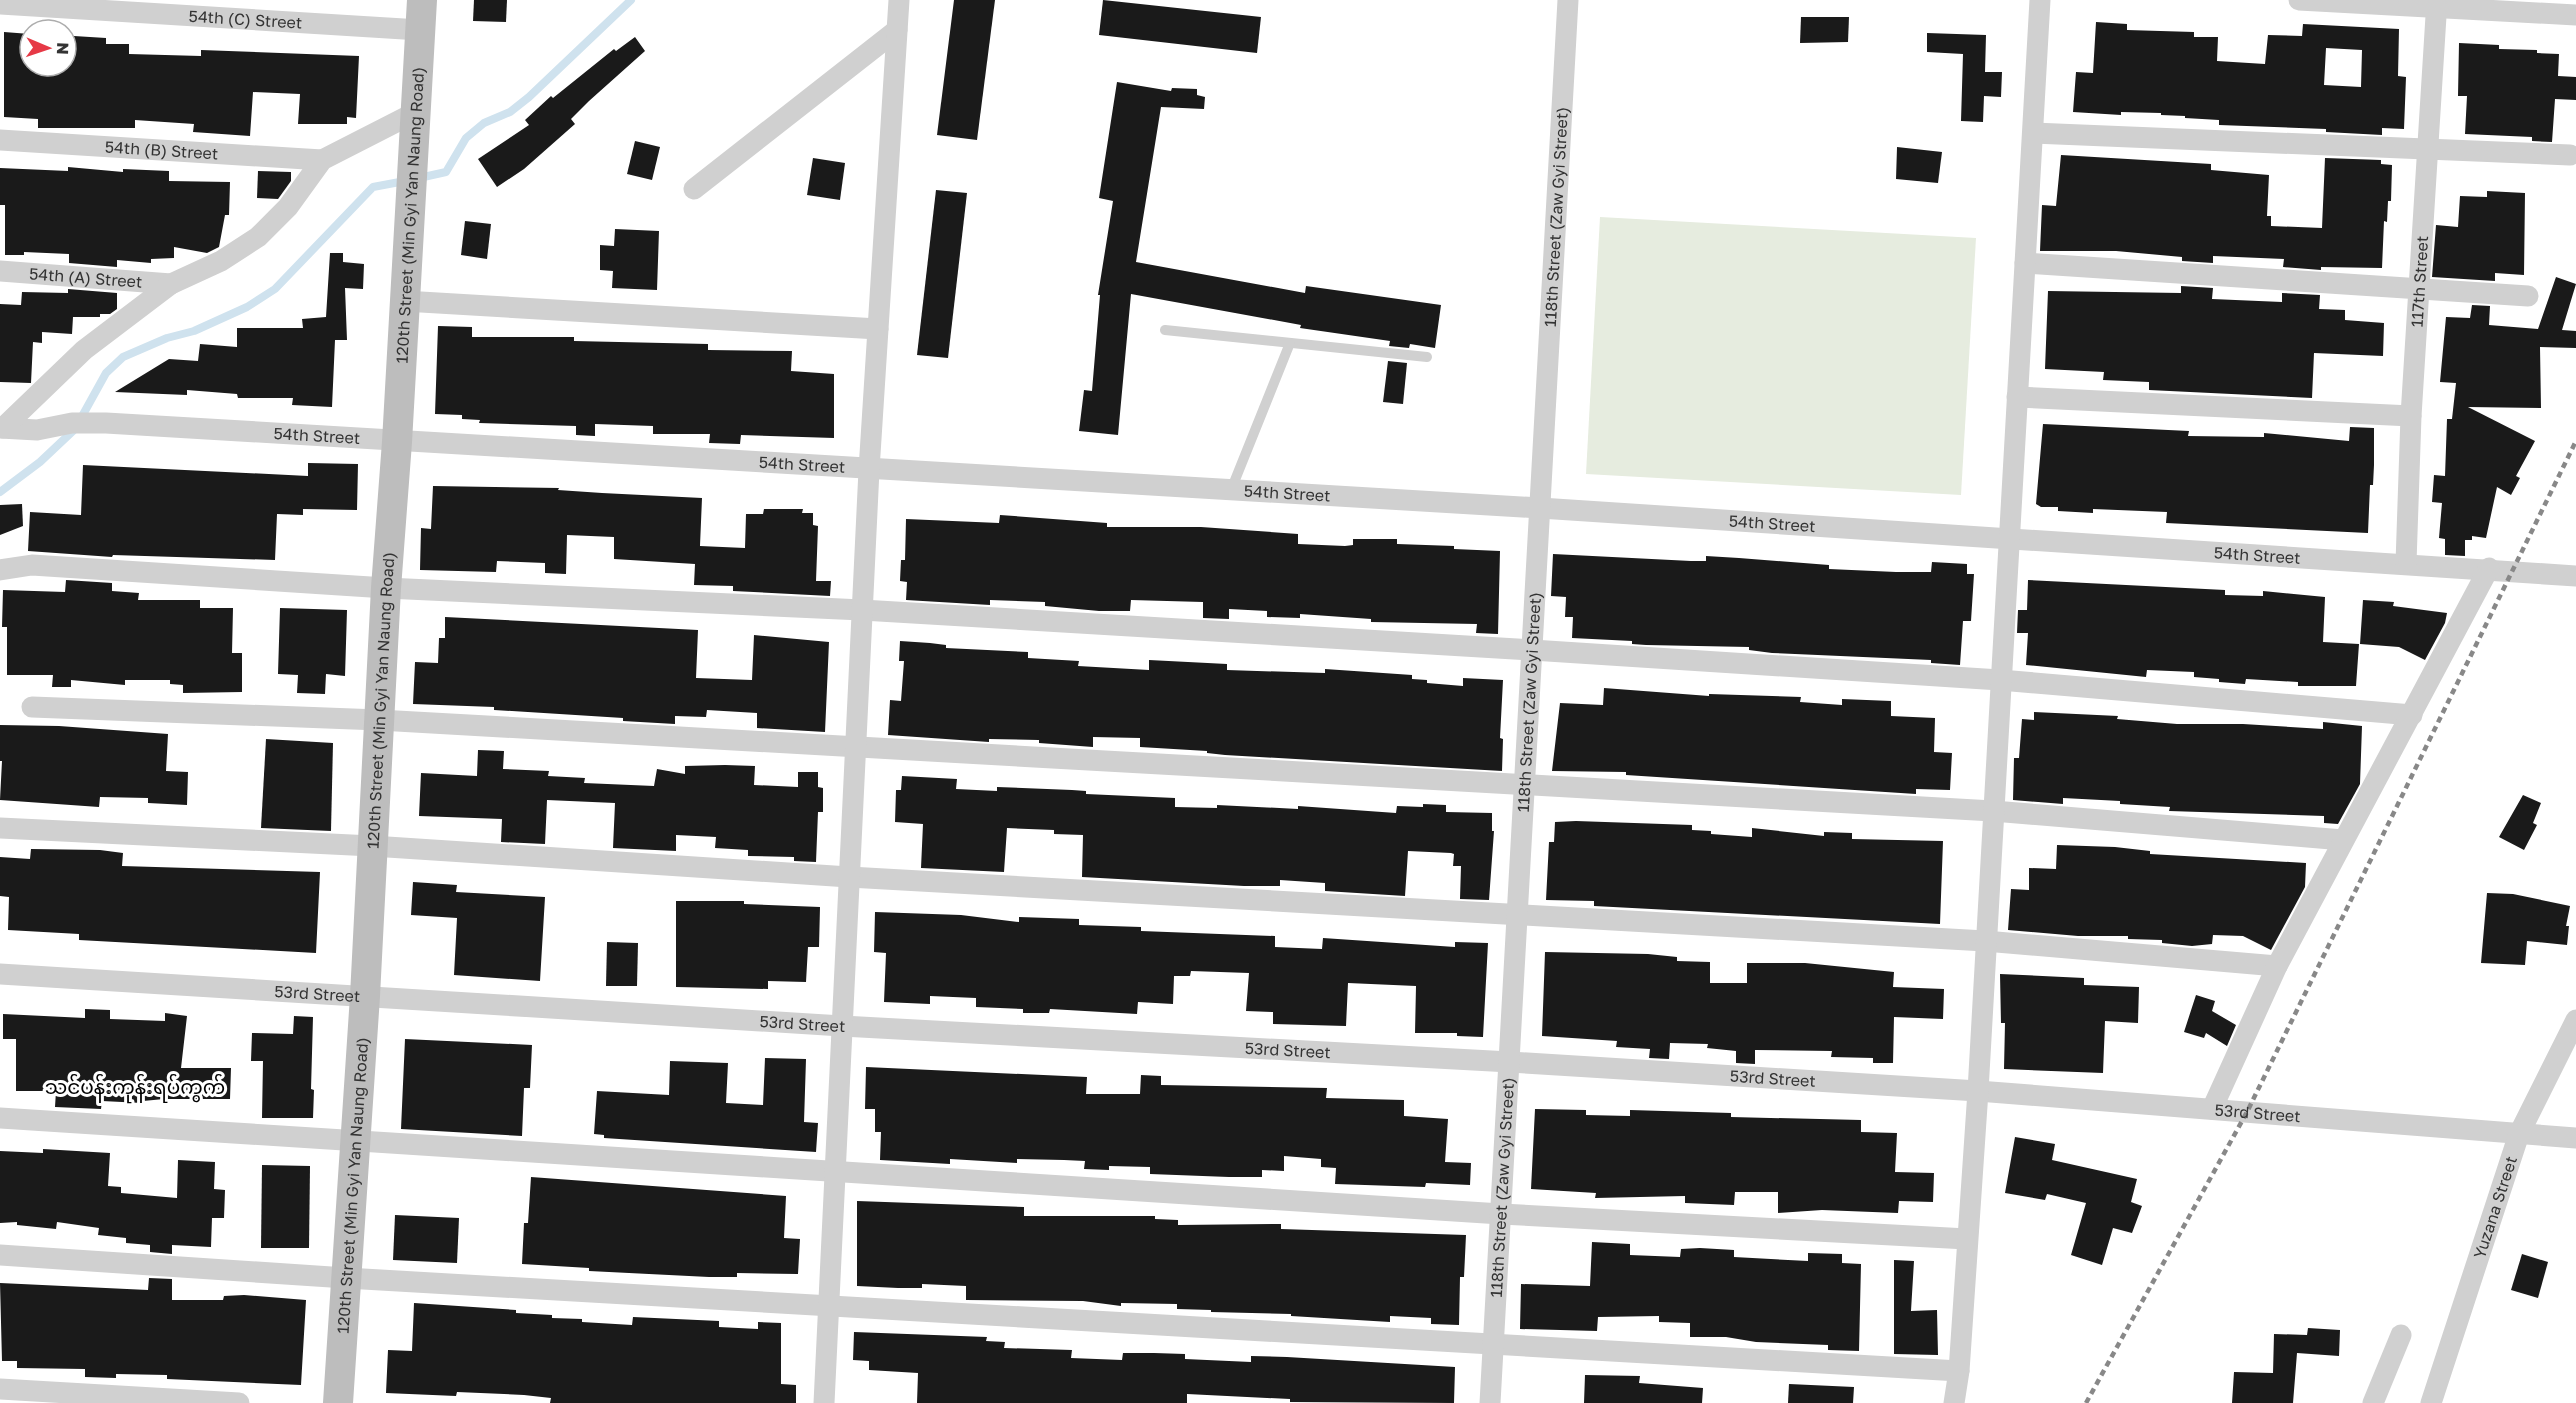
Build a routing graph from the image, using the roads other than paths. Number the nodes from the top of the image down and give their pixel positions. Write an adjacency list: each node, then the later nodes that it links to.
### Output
1 (422, 0): 9 (main road, 120th Street (Min Gyi Yan Naung Road))
2 (899, 0): 10 (street)
3 (1568, 0): 34 (street, 118th Street (Zaw Gyi Street))
4 (2040, 0): 12 (street)
5 (2298, 0): 7 (street)
6 (0, 4): 9 (street, 54th (C) Street)
7 (2437, 4): 8 (street); 14 (street, 117th Street)
8 (2576, 15)
9 (420, 30): 11 (main road, 120th Street (Min Gyi Yan Naung Road))
10 (897, 30): 17 (street); 24 (street)
11 (414, 127): 16 (street); 23 (main road, 120th Street (Min Gyi Yan Naung Road))
12 (2033, 133): 14 (street); 18 (street)
13 (0, 140): 16 (street, 54th (B) Street)
14 (2426, 147): 15 (street); 21 (street, 117th Street)
15 (2570, 155)
16 (322, 160): 20 (street)
17 (694, 189)
18 (2025, 263): 21 (street); 28 (street)
19 (0, 271): 20 (street, 54th (A) Street)
20 (171, 284): 30 (street)
21 (2419, 289): 22 (street); 29 (street, 117th Street)
22 (2528, 296)
23 (404, 301): 24 (street); 31 (main road, 120th Street (Min Gyi Yan Naung Road))
24 (878, 329): 32 (street)
25 (1165, 330): 26 (lane)
26 (1290, 343): 27 (lane); 33 (lane)
27 (1427, 357)
28 (2017, 397): 29 (street); 35 (street)
29 (2411, 416): 36 (street, 117th Street)
30 (2, 428): 31 (street, 54th Street)
31 (397, 442): 32 (street, 54th Street); 40 (main road, 120th Street (Min Gyi Yan Naung Road))
32 (869, 470): 33 (street, 54th Street); 41 (street)
33 (1231, 490): 34 (street, 54th Street)
34 (1540, 508): 35 (street, 54th Street); 42 (street, 118th Street (Zaw Gyi Street))
35 (2008, 539): 36 (street, 54th Street); 43 (street)
36 (2406, 563): 37 (street, 54th Street)
37 (2489, 568): 39 (street, 54th Street); 45 (street)
38 (0, 570): 40 (street)
39 (2576, 576)
40 (386, 588): 41 (street); 46 (main road, 120th Street (Min Gyi Yan Naung Road))
41 (862, 610): 42 (street); 47 (street)
42 (1532, 650): 43 (street); 48 (street, 118th Street (Zaw Gyi Street))
43 (2000, 680): 45 (street); 49 (street)
44 (32, 707): 46 (street)
45 (2412, 715): 51 (street)
46 (379, 720): 47 (street); 52 (main road, 120th Street (Min Gyi Yan Naung Road))
47 (856, 746): 48 (street); 53 (street)
48 (1525, 784): 49 (street); 54 (street, 118th Street (Zaw Gyi Street))
49 (1993, 811): 51 (street); 55 (street)
50 (0, 828): 52 (street)
51 (2343, 840): 56 (street)
52 (372, 846): 53 (street); 58 (main road, 120th Street (Min Gyi Yan Naung Road))
53 (849, 877): 54 (street); 60 (street)
54 (1518, 915): 55 (street); 61 (street, 118th Street (Zaw Gyi Street))
55 (1985, 941): 56 (street); 62 (street)
56 (2277, 966): 63 (street)
57 (0, 974): 58 (street, 53rd Street)
58 (365, 996): 60 (street, 53rd Street); 67 (main road, 120th Street (Min Gyi Yan Naung Road))
59 (2576, 1020): 65 (street, Yuzana Street)
60 (842, 1026): 61 (street, 53rd Street); 68 (street)
61 (1510, 1062): 62 (street, 53rd Street); 69 (street, 118th Street (Zaw Gyi Street))
62 (1978, 1091): 63 (street, 53rd Street); 70 (street)
63 (2212, 1109): 65 (street, 53rd Street)
64 (0, 1118): 67 (street)
65 (2519, 1134): 66 (street, 53rd Street); 84 (street, Yuzana Street)
66 (2576, 1138)
67 (355, 1140): 68 (street); 72 (main road, 120th Street (Min Gyi Yan Naung Road))
68 (835, 1172): 69 (street); 73 (street)
69 (1501, 1214): 70 (street); 75 (street, 118th Street (Zaw Gyi Street))
70 (1967, 1239): 76 (street)
71 (0, 1255): 72 (street)
72 (346, 1278): 73 (street); 79 (main road, 120th Street (Min Gyi Yan Naung Road))
73 (829, 1305): 75 (street); 80 (street)
74 (2401, 1335): 83 (street)
75 (1492, 1342): 76 (street); 81 (street, 118th Street (Zaw Gyi Street))
76 (1959, 1371): 82 (street)
77 (0, 1389): 78 (street)
78 (239, 1403)
79 (338, 1403)
80 (824, 1403)
81 (1490, 1403)
82 (1954, 1403)
83 (2373, 1403)
84 (2431, 1403)

